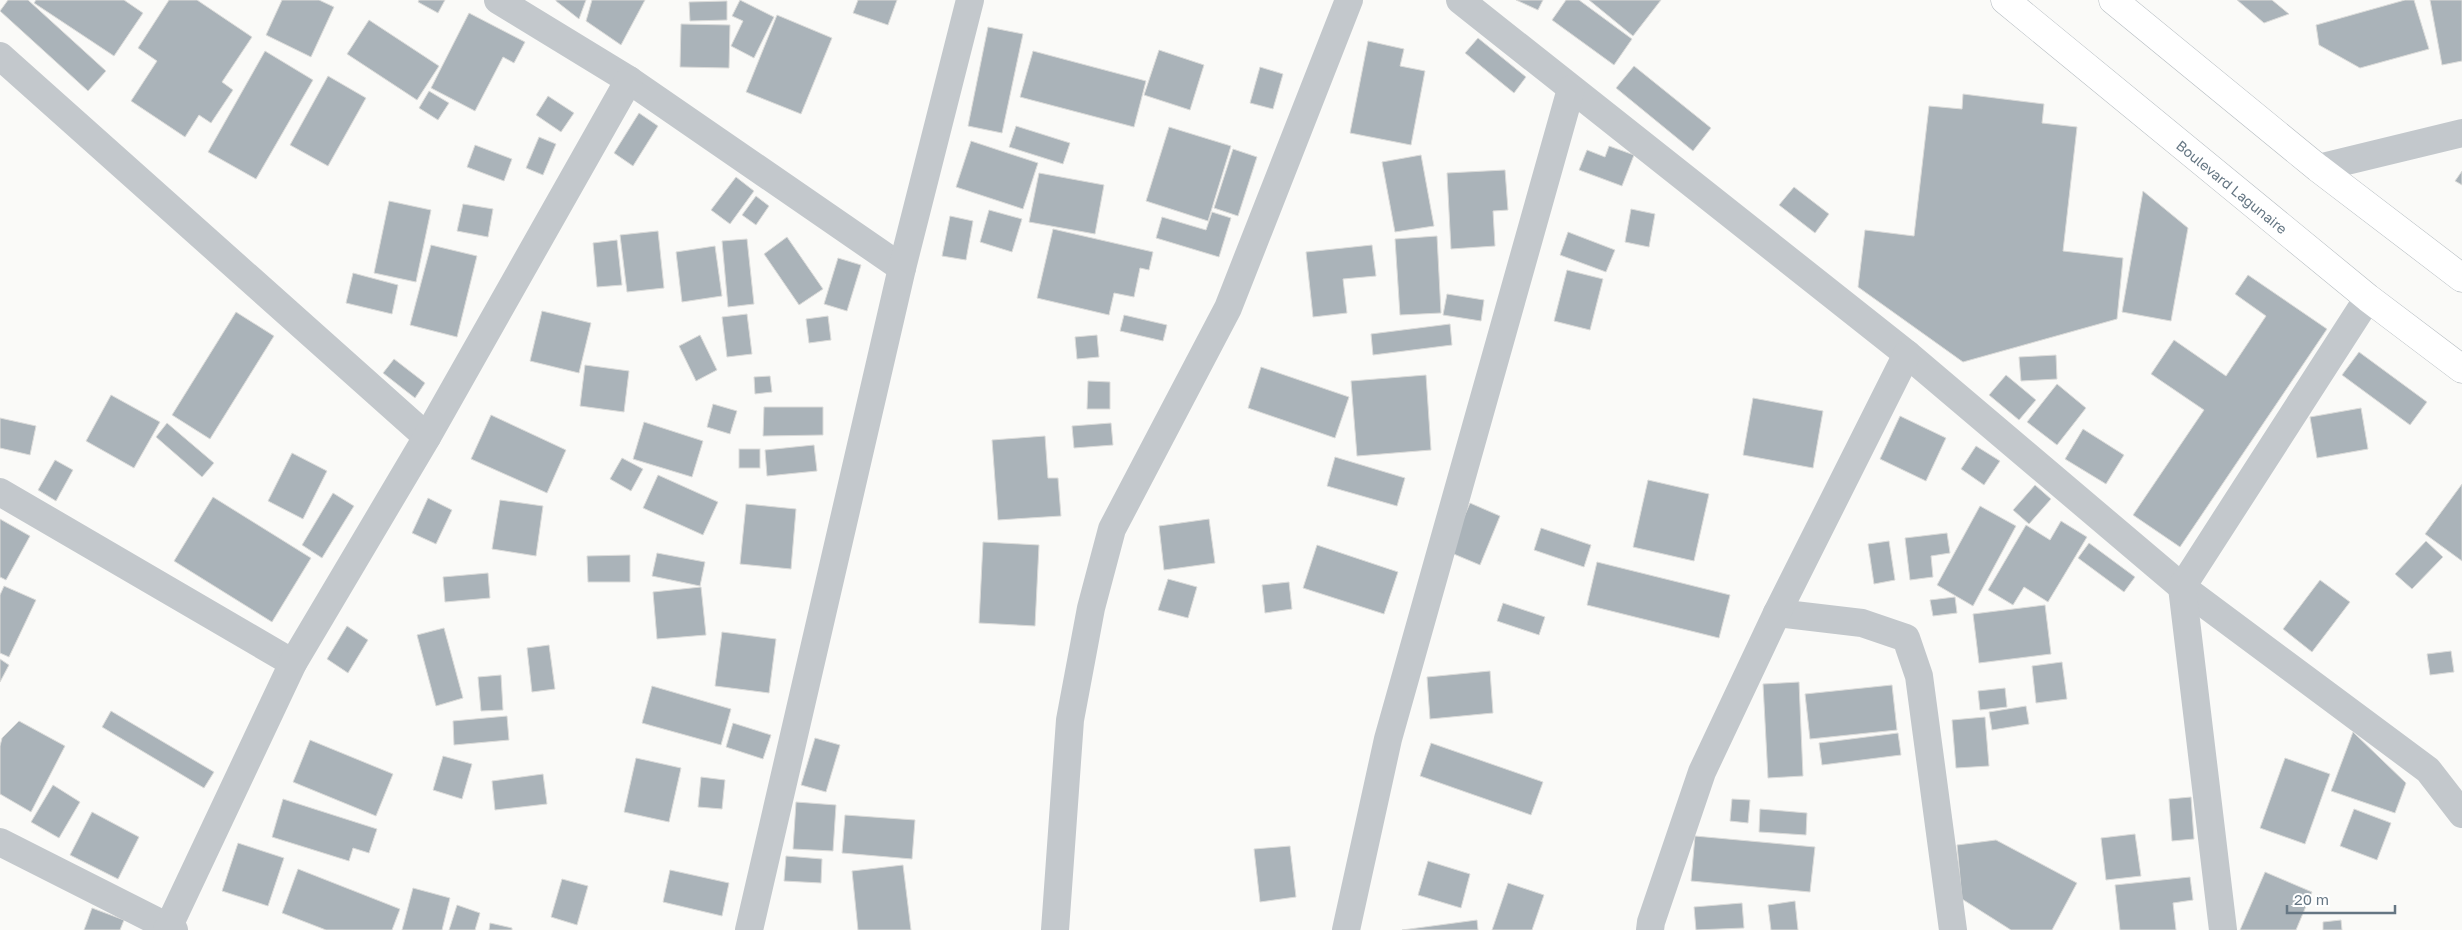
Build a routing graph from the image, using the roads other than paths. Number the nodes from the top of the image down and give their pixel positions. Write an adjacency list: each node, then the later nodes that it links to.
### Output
1 (498, 0): 8 (street)
2 (970, 0): 12 (street)
3 (1349, 0): 26 (street)
4 (1460, 0): 9 (street)
5 (2005, 0): 14 (main road, Boulevard Lagunaire)
6 (2113, 0): 11 (main road)
7 (0, 56): 17 (street)
8 (629, 80): 12 (street); 17 (street)
9 (1571, 88): 15 (street); 27 (street)
10 (2462, 132): 11 (street)
11 (2318, 168): 13 (main road)
12 (902, 268): 25 (street)
13 (2462, 278)
14 (2368, 298): 16 (main road, Boulevard Lagunaire); 19 (street)
15 (1907, 354): 19 (street); 20 (street)
16 (2462, 369)
17 (427, 437): 21 (street)
18 (0, 492): 21 (street)
19 (2182, 588): 22 (street); 30 (street)
20 (1777, 613): 28 (street); 29 (street)
21 (293, 663): 24 (street)
22 (2462, 814)
23 (0, 842): 24 (street)
24 (170, 929)
25 (749, 930)
26 (1055, 930)
27 (1346, 930)
28 (1650, 930)
29 (1953, 930)
30 (2223, 930)

